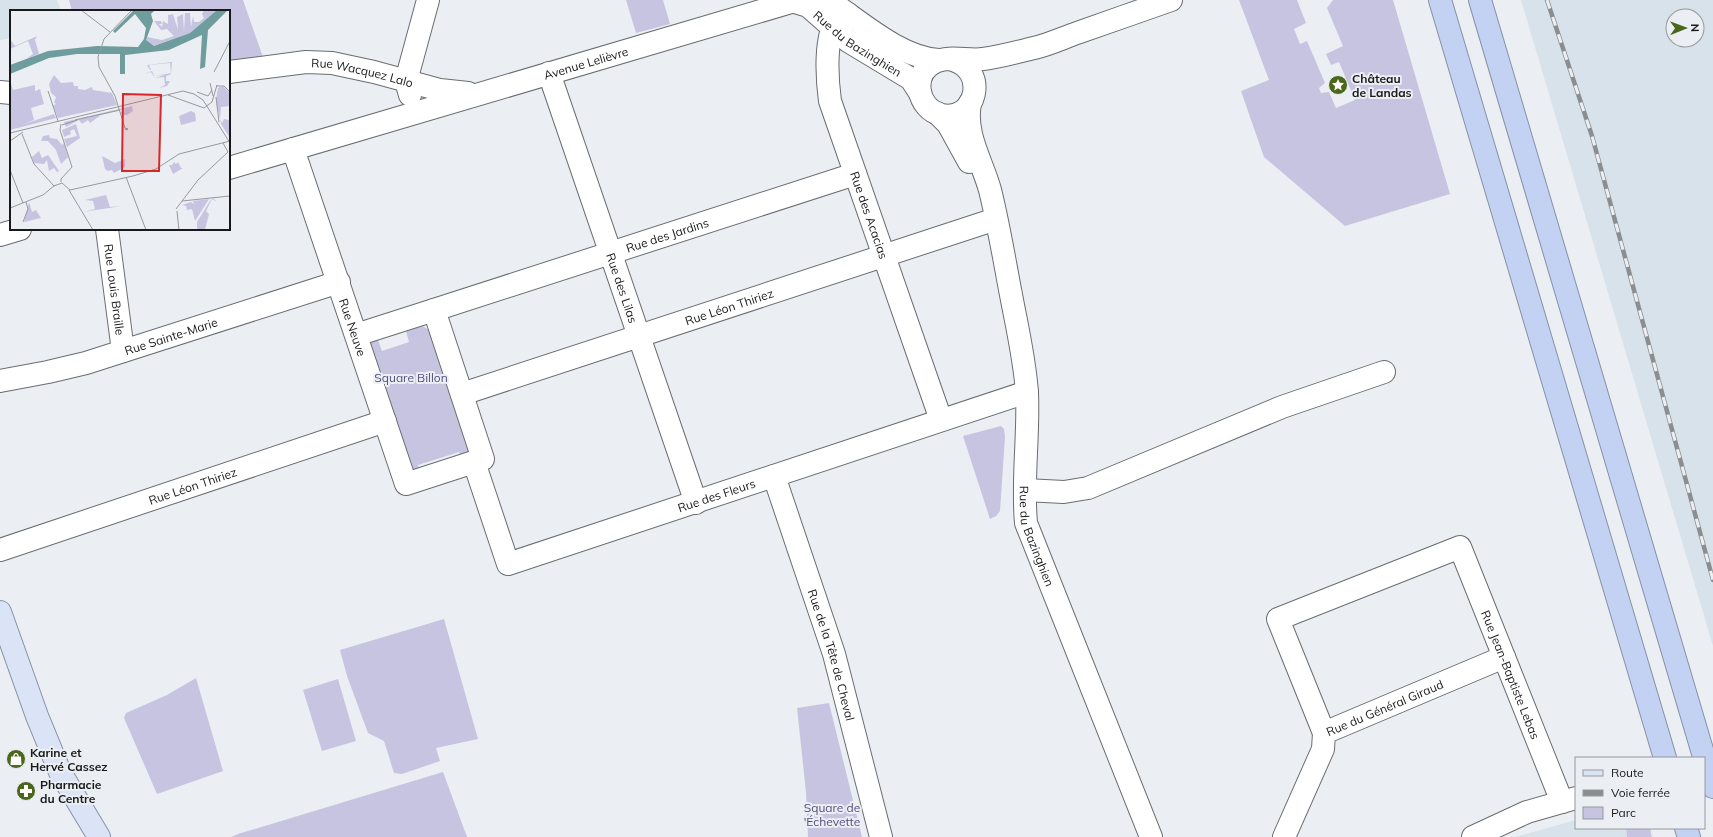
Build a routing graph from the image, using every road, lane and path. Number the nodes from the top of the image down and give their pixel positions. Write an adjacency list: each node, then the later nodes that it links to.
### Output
1 (428, 0): 12 (street)
2 (1171, 0): 8 (street)
3 (1440, 0): 49 (highway)
4 (1480, 0): 53 (highway)
5 (811, 2): 6 (street, Rue du Bazinghien); 7 (street, Rue du Bazinghien); 11 (street, Avenue Lelièvre)
6 (848, 14): 7 (street); 9 (street, Rue du Bazinghien)
7 (832, 28): 16 (street, Rue du Bazinghien); 23 (street, Rue des Acacias)
8 (1035, 48): 9 (street); 17 (street)
9 (946, 60): 16 (street); 17 (street)
10 (230, 72): 12 (street, Rue Wacquez Lalo)
11 (549, 73): 13 (street, Avenue Lelièvre); 28 (street, Rue des Lilas)
12 (398, 78): 13 (street, Rue Wacquez Lalo); 18 (street); 20 (street, Avenue Lelièvre)
13 (494, 90): 18 (street, Avenue Lelièvre)
14 (0, 92): 15 (street)
15 (10, 93)
16 (920, 93): 19 (street)
17 (973, 97): 19 (street); 24 (street, Rue du Bazinghien)
18 (427, 109): 20 (street, Avenue Lelièvre)
19 (937, 113): 24 (street, Rue du Bazinghien)
20 (377, 125): 21 (street, Avenue Lelièvre)
21 (293, 149): 22 (street, Avenue Lelièvre); 30 (street, Rue Neuve)
22 (230, 168)
23 (855, 174): 28 (street, Rue des Jardins); 29 (street, Rue des Acacias)
24 (996, 219): 29 (street, Rue Léon Thiriez); 37 (street, Rue du Bazinghien)
25 (17, 230): 27 (street)
26 (107, 230): 34 (street, Rue Louis Braille)
27 (0, 235)
28 (610, 253): 31 (street, Rue des Jardins); 33 (street, Rue des Lilas)
29 (884, 256): 33 (street, Rue Léon Thiriez); 39 (street, Rue des Acacias)
30 (338, 282): 32 (street, Rue Neuve); 34 (street, Rue Sainte-Marie)
31 (434, 310): 32 (street); 38 (street)
32 (356, 335): 40 (street, Rue Neuve)
33 (639, 336): 38 (street, Rue Léon Thiriez); 44 (street, Rue des Lilas)
34 (123, 351): 36 (street, Rue Sainte-Marie)
35 (1384, 372): 43 (street)
36 (0, 381)
37 (1027, 392): 39 (street, Rue des Fleurs); 43 (street, Rue du Bazinghien)
38 (462, 394): 41 (street)
39 (941, 420): 42 (street, Rue des Fleurs)
40 (385, 421): 41 (street, Rue Neuve); 45 (street, Rue Léon Thiriez)
41 (474, 462): 44 (street, Rue des Fleurs)
42 (774, 476): 44 (street, Rue des Fleurs); 59 (street, Rue de la Tête de Cheval)
43 (1025, 490): 60 (street, Rue du Bazinghien)
44 (696, 503)
45 (0, 550)
46 (0, 612): 58 (main road)
47 (0, 644): 57 (main road)
48 (1504, 657): 50 (street, Rue du Général Giraud); 50 (street, Rue Jean-Baptiste Lebas); 56 (street, Rue Jean-Baptiste Lebas)
49 (1651, 729): 51 (highway); 52 (highway)
50 (1324, 733): 61 (street, Rue du Général Giraud)
51 (1652, 757)
52 (1665, 757)
53 (1704, 757)
54 (1705, 760): 55 (highway)
55 (1713, 787)
56 (1569, 800): 62 (street)
57 (81, 837)
58 (99, 837)
59 (881, 837)
60 (1151, 837)
61 (1284, 837)
62 (1473, 837)

